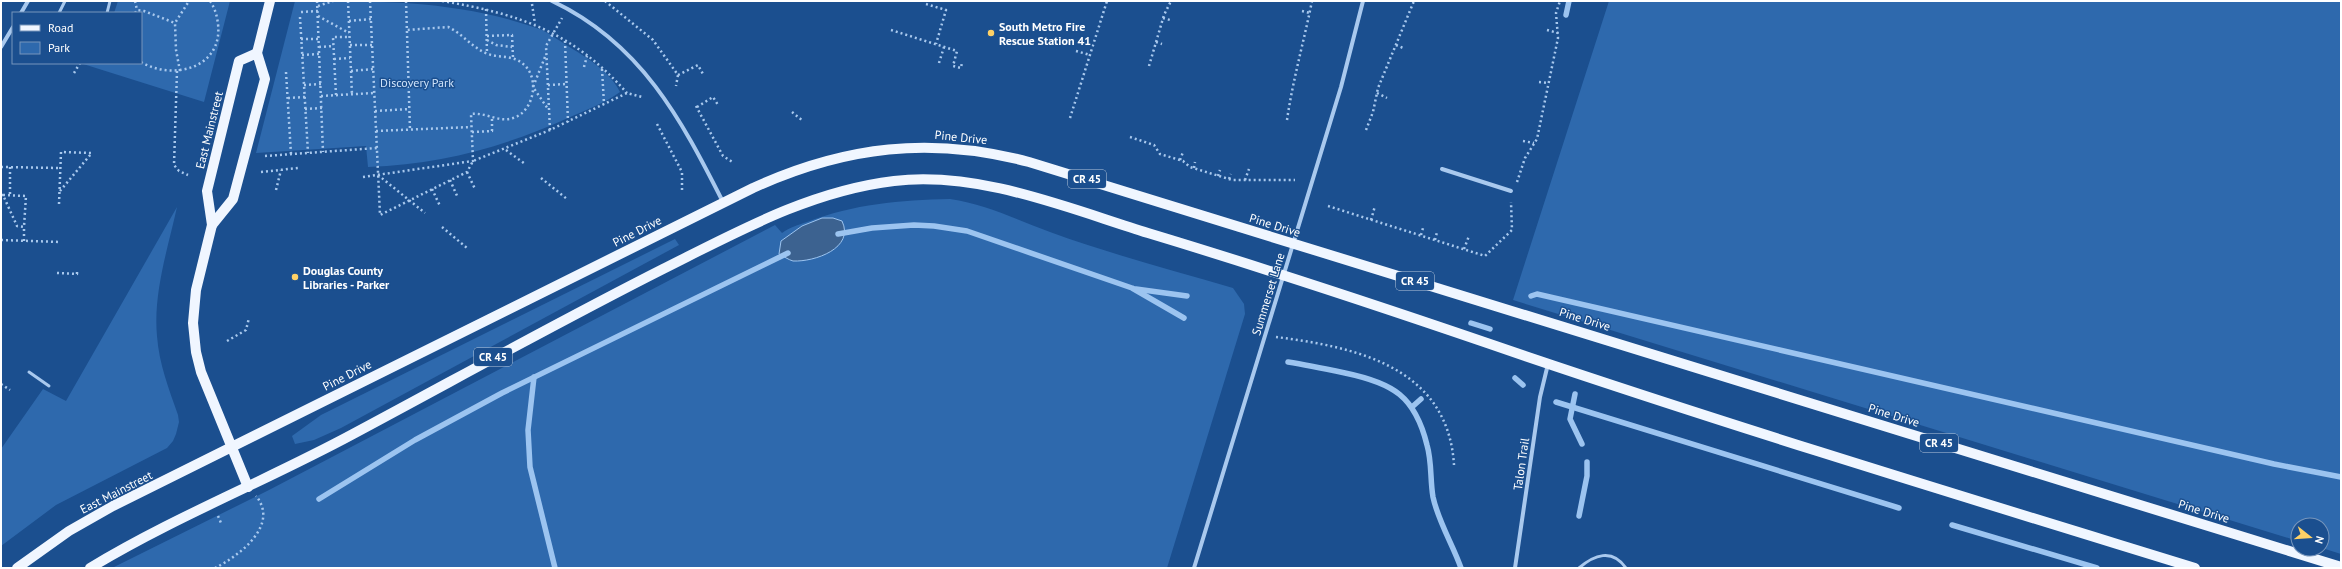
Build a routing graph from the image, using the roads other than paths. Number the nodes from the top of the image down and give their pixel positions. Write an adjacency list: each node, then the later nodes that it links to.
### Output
1 (28, 1): 7 (street)
2 (65, 1): 8 (lane)
3 (110, 1): 9 (lane)
4 (270, 1): 12 (main road)
5 (552, 1): 15 (street)
6 (1363, 1): 17 (street, Summerset Lane)
7 (22, 12)
8 (60, 12)
9 (107, 12)
10 (12, 29): 11 (street)
11 (1, 47)
12 (257, 53): 16 (main road, East Mainstreet); 16 (main road, East Mainstreet)
13 (1442, 169): 14 (street)
14 (1511, 191)
15 (723, 202): 17 (main road, Pine Drive / CR 45); 22 (main road, Pine Drive / CR 45)
16 (212, 225): 22 (main road, East Mainstreet)
17 (1293, 244): 18 (street, Summerset Lane); 24 (main road, Pine Drive / CR 45)
18 (1284, 275): 19 (main road, CR 45); 23 (main road, CR 45); 27 (street, Summerset Lane)
19 (1548, 364): 28 (street, Talon Trail); 31 (main road, CR 45)
20 (29, 372): 21 (lane)
21 (49, 386)
22 (232, 448): 23 (main road, East Mainstreet); 25 (main road, East Mainstreet)
23 (248, 487): 26 (main road)
24 (2341, 567)
25 (18, 568)
26 (90, 568)
27 (1194, 568)
28 (1515, 568)
29 (1579, 568): 30 (lane)
30 (1626, 568)
31 (2195, 568)

